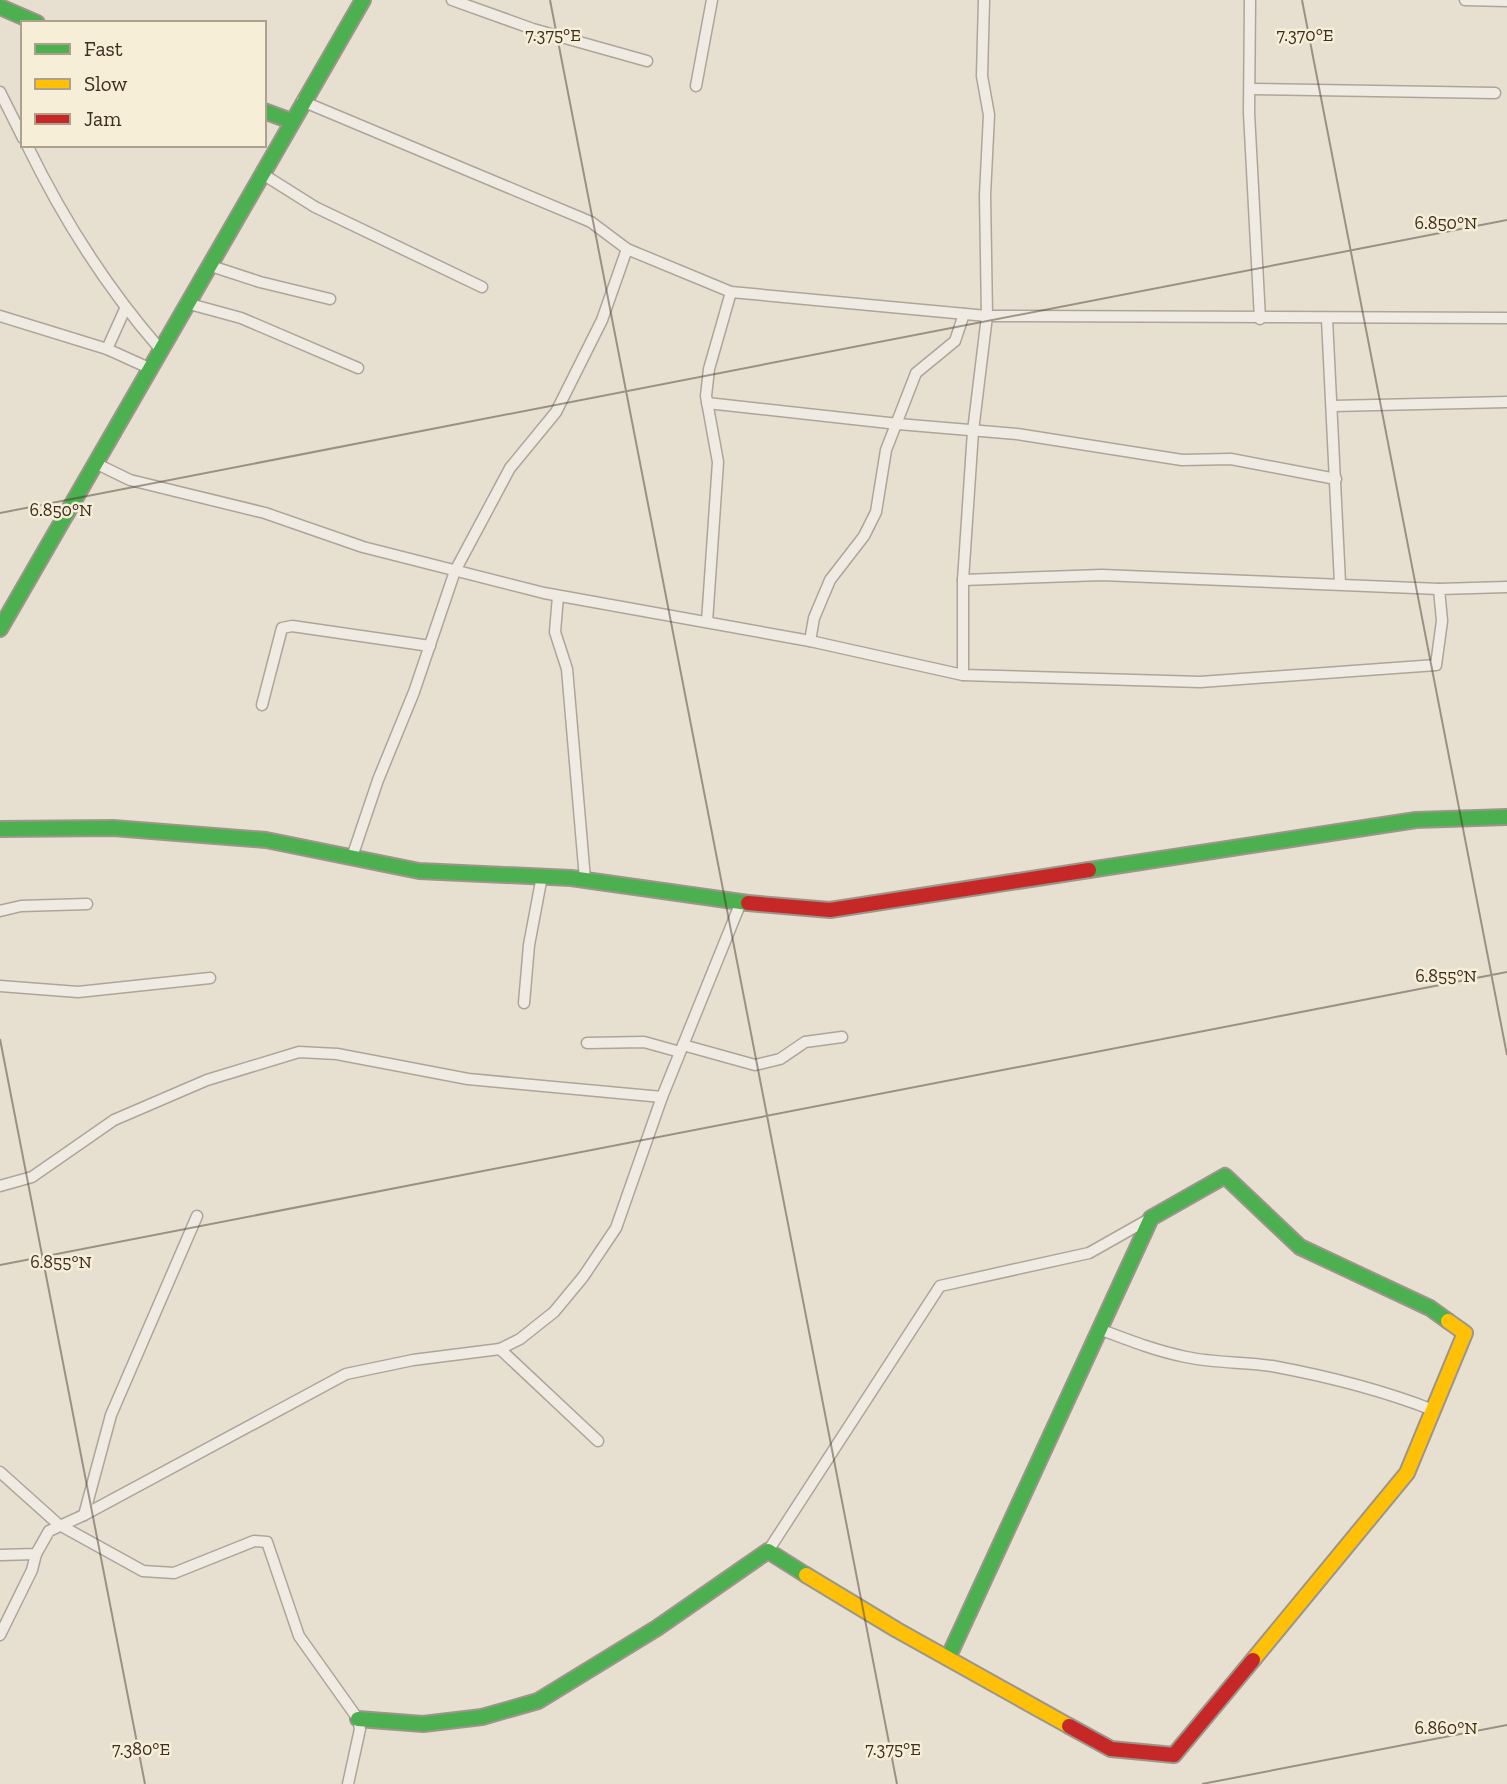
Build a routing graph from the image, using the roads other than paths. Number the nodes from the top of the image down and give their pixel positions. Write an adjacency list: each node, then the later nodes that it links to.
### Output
1 (363, 0): 15 (street)
2 (452, 0): 10 (street)
3 (712, 0): 11 (street)
4 (984, 0): 32 (street)
5 (1250, 0): 12 (street)
6 (1465, 0): 7 (street)
7 (1507, 1)
8 (0, 7): 9 (street)
9 (32, 21)
10 (647, 61)
11 (696, 86)
12 (1250, 89): 14 (street); 34 (street)
13 (0, 92): 17 (street)
14 (1495, 93)
15 (302, 101): 19 (street); 23 (street)
16 (266, 112): 19 (street)
17 (12, 117): 18 (street); 20 (street)
18 (0, 118)
19 (291, 121): 22 (street)
20 (21, 134)
21 (28, 147): 29 (street)
22 (261, 173): 24 (street); 25 (street)
23 (627, 248): 26 (street); 47 (street)
24 (208, 265): 27 (street); 28 (street)
25 (482, 287)
26 (731, 292): 30 (street); 41 (street)
27 (330, 299)
28 (186, 303): 37 (street); 39 (street)
29 (125, 309): 36 (street); 37 (street)
30 (964, 314): 32 (street); 43 (street)
31 (0, 316): 36 (street)
32 (987, 316): 34 (street); 44 (street)
33 (1507, 318): 35 (street)
34 (1260, 319): 35 (street)
35 (1327, 319): 42 (street)
36 (107, 349): 38 (street)
37 (160, 349): 38 (street)
38 (149, 368): 45 (street)
39 (358, 368)
40 (1507, 402): 42 (street)
41 (708, 403): 43 (street); 53 (street)
42 (1333, 406): 46 (street)
43 (898, 424): 44 (street); 55 (street)
44 (974, 431): 46 (street); 48 (street)
45 (94, 463): 47 (street); 54 (street)
46 (1336, 479): 49 (street)
47 (455, 571): 52 (street); 56 (street)
48 (963, 580): 49 (street); 57 (street)
49 (1340, 583): 51 (street)
50 (1507, 587): 51 (street)
51 (1439, 589): 57 (street)
52 (558, 596): 53 (street); 63 (street)
53 (707, 622): 55 (street)
54 (0, 629)
55 (810, 641): 57 (street)
56 (430, 646): 58 (street); 61 (street)
57 (962, 675)
58 (262, 705)
59 (1507, 817): 64 (street)
60 (0, 829): 61 (street)
61 (352, 857): 62 (street)
62 (542, 876): 63 (street); 69 (street)
63 (585, 879): 64 (street)
64 (741, 902): 72 (street)
65 (87, 904): 66 (street)
66 (0, 911)
67 (210, 978): 68 (street)
68 (0, 986)
69 (524, 1003)
70 (842, 1037): 72 (street)
71 (587, 1043): 72 (street)
72 (682, 1049): 73 (street)
73 (662, 1097): 74 (street); 78 (street)
74 (0, 1186)
75 (197, 1216): 82 (street)
76 (1151, 1218): 77 (street); 79 (street); 84 (street)
77 (1099, 1329): 79 (street); 88 (street)
78 (500, 1349): 80 (street); 82 (street)
79 (1433, 1410): 88 (street)
80 (598, 1441)
81 (0, 1472): 83 (street)
82 (85, 1515): 83 (street)
83 (58, 1524): 85 (street); 89 (street)
84 (768, 1551): 88 (street); 89 (street)
85 (36, 1554): 86 (street); 87 (street)
86 (0, 1555)
87 (0, 1635)
88 (948, 1658)
89 (358, 1719): 90 (street)
90 (348, 1784)

